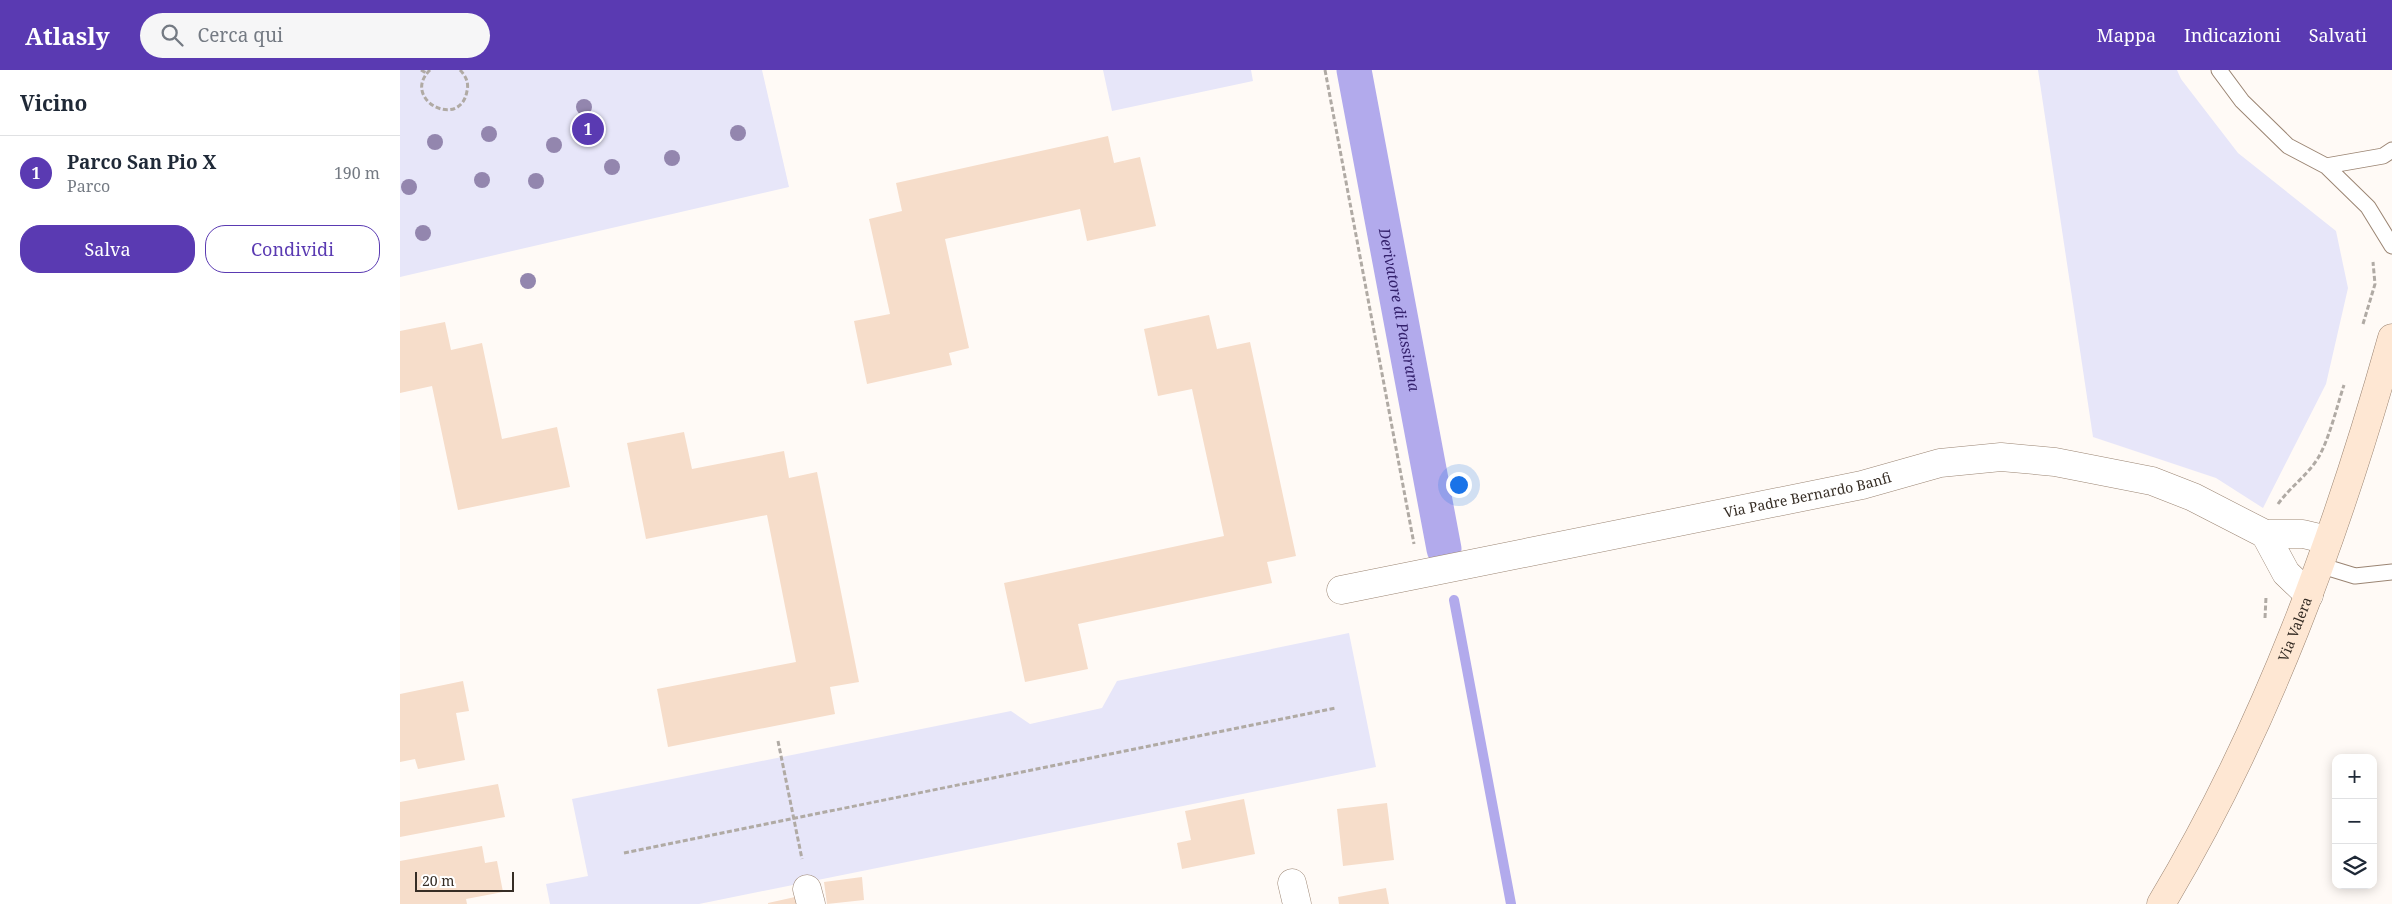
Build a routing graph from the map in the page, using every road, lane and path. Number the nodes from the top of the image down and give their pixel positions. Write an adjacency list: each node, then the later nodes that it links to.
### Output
1 (421, 70): 6 (path)
2 (430, 70): 6 (path)
3 (460, 70): 6 (path)
4 (1325, 70): 16 (path)
5 (2219, 70): 8 (lane)
6 (426, 73)
7 (2392, 150): 8 (lane)
8 (2326, 166): 9 (lane)
9 (2392, 246)
10 (2372, 255): 11 (path)
11 (2362, 326)
12 (2392, 338): 15 (street, Via Valera)
13 (2346, 378): 14 (path)
14 (2266, 534): 15 (street, Via Padre Bernardo Banfi); 16 (street, Via Padre Bernardo Banfi); 20 (street)
15 (2324, 553): 17 (lane); 20 (street, Via Valera)
16 (1419, 572): 18 (street, Via Padre Bernardo Banfi)
17 (2392, 572)
18 (1342, 590)
19 (2265, 591): 21 (path)
20 (2308, 594): 27 (street, Via Valera)
21 (2265, 619)
22 (1336, 708): 24 (path)
23 (778, 740): 24 (path)
24 (794, 818): 25 (path); 26 (path)
25 (624, 853)
26 (809, 896)
27 (2161, 904)

